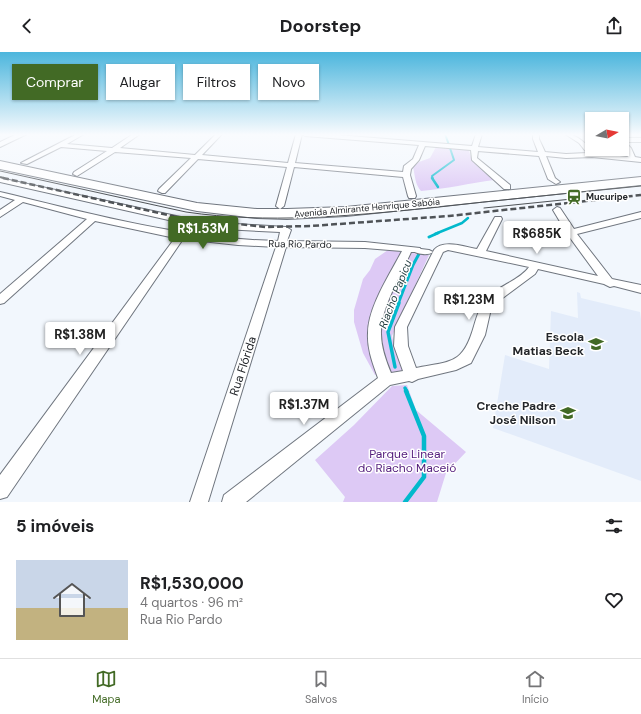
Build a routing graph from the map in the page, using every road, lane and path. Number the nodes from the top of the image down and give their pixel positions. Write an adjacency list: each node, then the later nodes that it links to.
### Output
1 (41, 155): 16 (street)
2 (104, 155): 20 (street)
3 (175, 155): 12 (street)
4 (294, 155): 18 (street)
5 (418, 155): 21 (street)
6 (474, 155): 25 (street)
7 (542, 155): 24 (street)
8 (553, 155): 10 (street)
9 (629, 155): 14 (street)
10 (585, 156)
11 (605, 156): 14 (street)
12 (196, 157): 18 (street); 26 (street)
13 (0, 158): 16 (highway, Avenida Almirante Henrique Sabóia)
14 (632, 158): 15 (street)
15 (641, 160)
16 (25, 163): 20 (highway, Avenida Almirante Henrique Sabóia)
17 (0, 165): 30 (highway, Avenida Almirante Henrique Sabóia)
18 (291, 165): 21 (street); 31 (street)
19 (641, 173): 24 (highway, Avenida Almirante Henrique Sabóia)
20 (77, 174): 26 (highway, Avenida Almirante Henrique Sabóia)
21 (406, 175): 28 (street)
22 (0, 180): 39 (street, Avenida Almirante Henrique Sabóia)
23 (641, 181): 30 (highway, Avenida Almirante Henrique Sabóia)
24 (556, 182): 25 (highway, Avenida Almirante Henrique Sabóia)
25 (507, 187): 28 (highway, Avenida Almirante Henrique Sabóia)
26 (162, 192): 31 (highway, Avenida Almirante Henrique Sabóia)
27 (0, 194): 29 (street, Rua Rio Pardo)
28 (412, 196): 30 (highway, Avenida Almirante Henrique Sabóia)
29 (22, 199): 33 (street); 35 (street, Rua Rio Pardo)
30 (379, 204): 31 (highway, Avenida Almirante Henrique Sabóia)
31 (280, 206)
32 (557, 210): 37 (street)
33 (0, 214)
34 (641, 215): 37 (street)
35 (94, 217): 38 (street, Rua Rio Pardo); 47 (street)
36 (498, 219): 42 (street)
37 (572, 233): 44 (street)
38 (180, 237): 39 (street, Rua Rio Pardo); 49 (street)
39 (284, 237): 40 (street, Rua Rio Pardo); 50 (street, Rua Flórida)
40 (412, 249): 41 (street, Rua Rio Pardo); 48 (street)
41 (435, 252): 42 (street); 43 (street); 48 (street)
42 (480, 253): 43 (street)
43 (533, 269): 44 (street); 48 (street)
44 (612, 286): 45 (street); 46 (street)
45 (641, 289)
46 (641, 296)
47 (0, 300)
48 (398, 378): 51 (street)
49 (0, 490)
50 (199, 502)
51 (231, 502)

